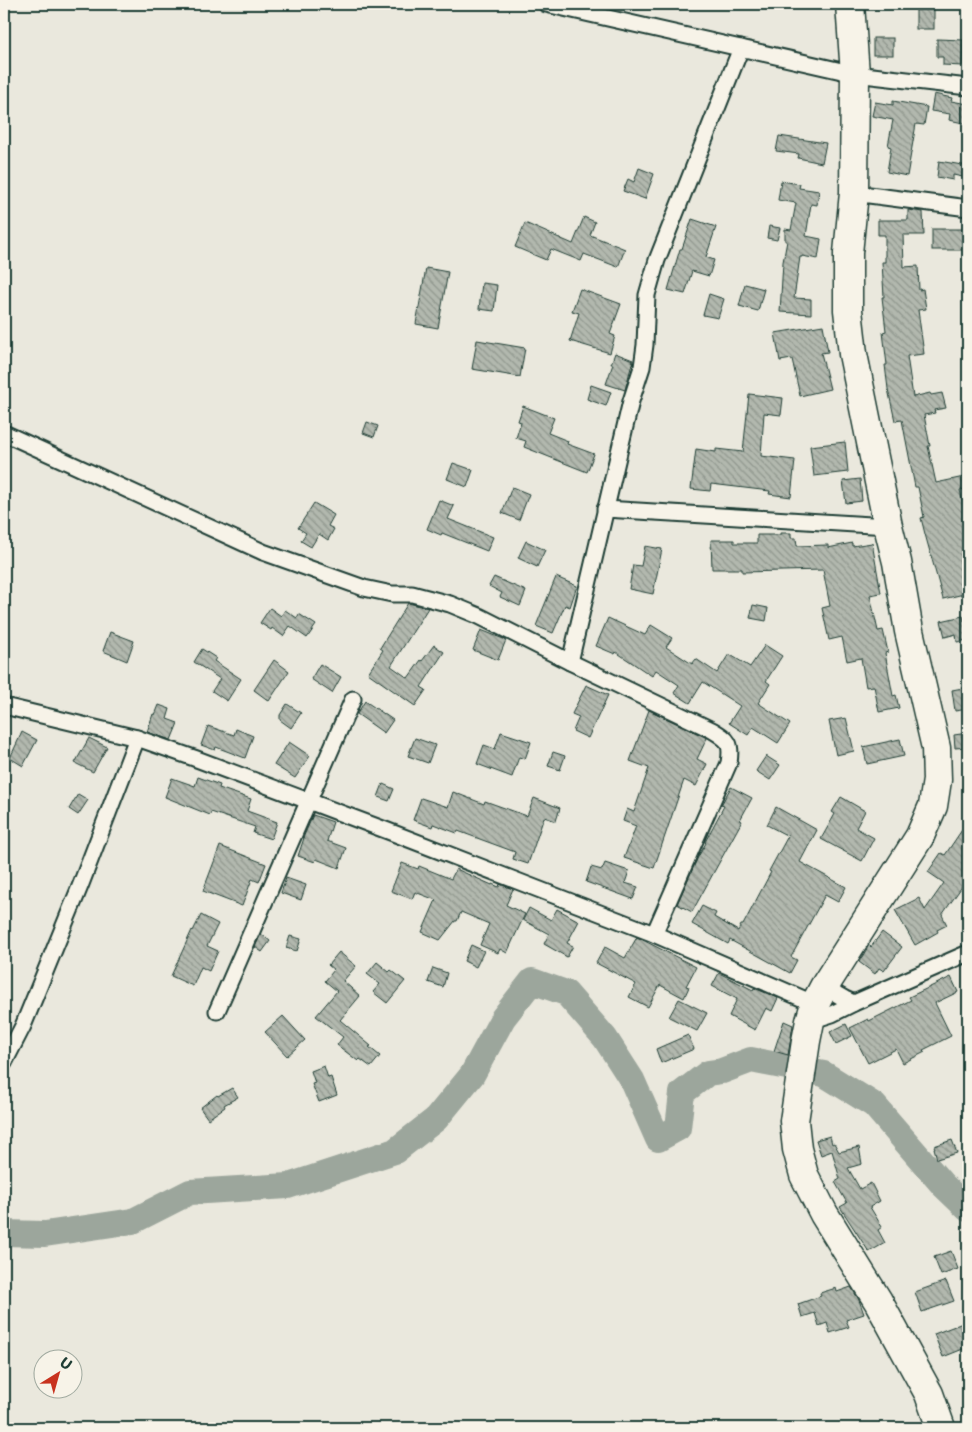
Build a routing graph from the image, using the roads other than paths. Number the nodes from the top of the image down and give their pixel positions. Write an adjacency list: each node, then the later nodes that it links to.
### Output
1 (546, 4): 3 (street)
2 (850, 4): 4 (highway)
3 (741, 48): 4 (street); 9 (street)
4 (855, 74): 5 (street); 6 (highway)
5 (968, 87)
6 (854, 193): 7 (street); 10 (highway)
7 (968, 208)
8 (4, 433): 11 (street)
9 (605, 509): 10 (street); 11 (street)
10 (888, 526): 19 (highway)
11 (570, 662): 16 (street)
12 (352, 700): 15 (street)
13 (4, 706): 14 (street)
14 (137, 738): 15 (street); 21 (street)
15 (308, 801): 16 (street); 20 (street)
16 (654, 934): 19 (street)
17 (968, 952): 18 (street)
18 (854, 1003): 19 (street); 19 (street)
19 (817, 1004): 22 (highway)
20 (217, 1011)
21 (4, 1064)
22 (941, 1428)

